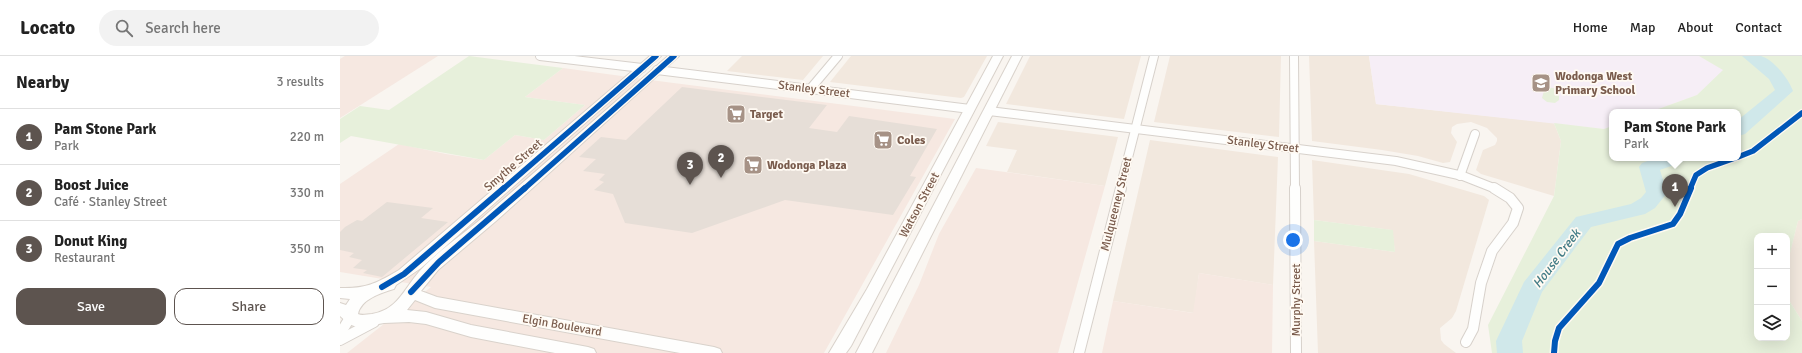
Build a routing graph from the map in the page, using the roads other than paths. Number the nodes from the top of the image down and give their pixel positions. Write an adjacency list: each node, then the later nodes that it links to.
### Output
1 (540, 56): 9 (street)
2 (656, 56): 9 (street, Smythe Street)
3 (674, 56): 10 (street, Smythe Street)
4 (838, 56): 12 (street)
5 (998, 56): 13 (street, Watson Street)
6 (1017, 56): 15 (street, Watson Street)
7 (1154, 56): 19 (street, Mulqueeney Street)
8 (1294, 56): 22 (street, Murphy Street)
9 (642, 68): 10 (street); 11 (street, Smythe Street)
10 (657, 70): 12 (street, Stanley Street); 14 (street, Smythe Street)
11 (618, 88): 14 (street); 23 (street, Smythe Street)
12 (811, 88): 16 (street, Stanley Street)
13 (981, 89): 15 (street); 16 (street, Watson Street)
14 (635, 90): 24 (street, Smythe Street)
15 (999, 91): 17 (street, Watson Street)
16 (970, 109): 17 (street); 18 (street, Watson Street)
17 (989, 111): 19 (street, Stanley Street); 20 (street, Watson Street)
18 (960, 128): 20 (street); 28 (street, Watson Street)
19 (1135, 128): 22 (street, Stanley Street); 44 (street, Mulqueeney Street)
20 (979, 130): 29 (street, Watson Street)
21 (1475, 134): 25 (street)
22 (1296, 148): 25 (street, Stanley Street); 45 (street, Murphy Street)
23 (522, 172): 24 (street); 26 (street, Smythe Street)
24 (539, 174): 27 (street, Smythe Street)
25 (1460, 176): 39 (street, Stanley Street)
26 (472, 215): 27 (street); 30 (street, Smythe Street)
27 (491, 218): 32 (street, Smythe Street)
28 (903, 235): 29 (street); 31 (street, Watson Street)
29 (924, 238): 34 (street, Watson Street)
30 (381, 287): 32 (street, Elgin Boulevard); 33 (street); 35 (street, Smythe Street)
31 (874, 290): 34 (street); 42 (street, Watson Street)
32 (411, 292): 36 (street, Smythe Street); 41 (street, Elgin Boulevard)
33 (340, 293)
34 (895, 294): 43 (street, Watson Street)
35 (347, 314): 36 (street, Elgin Boulevard); 37 (street)
36 (380, 318): 38 (street); 40 (street, Elgin Boulevard)
37 (340, 334)
38 (340, 340)
39 (1466, 342)
40 (588, 353)
41 (714, 353)
42 (837, 353)
43 (864, 353)
44 (1079, 353)
45 (1296, 353)

